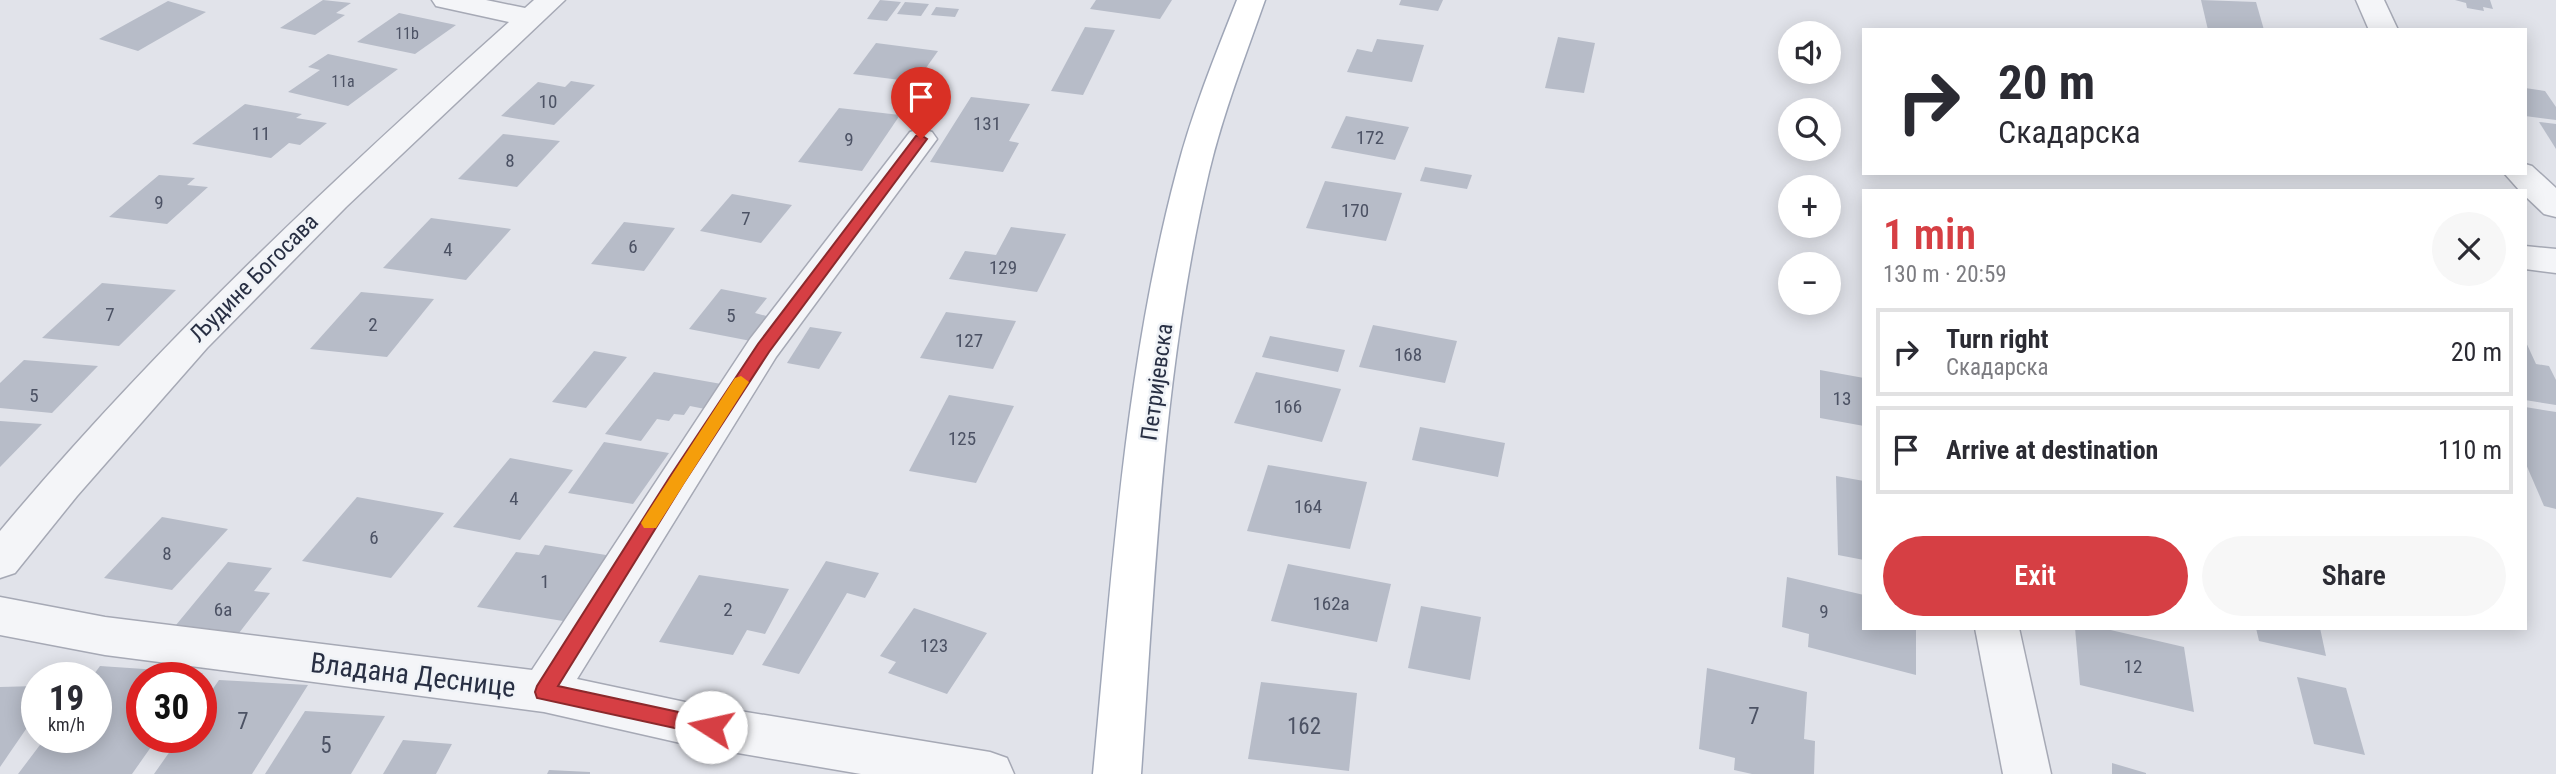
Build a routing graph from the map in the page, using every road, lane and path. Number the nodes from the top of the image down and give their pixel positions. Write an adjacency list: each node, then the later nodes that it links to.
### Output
1 (446, 0): 4 (street, Људине Богосава)
2 (1251, 0): 16 (main road, Петријевска)
3 (2370, 0): 5 (street)
4 (541, 9): 11 (street, Људине Богосава)
5 (2384, 28)
6 (921, 139): 14 (street)
7 (2523, 175): 8 (street)
8 (2556, 206)
9 (2527, 257): 10 (street)
10 (2556, 261)
11 (0, 561)
12 (0, 616): 14 (street, Владана Деснице)
13 (1997, 630): 17 (street)
14 (544, 692): 15 (street, Владана Деснице)
15 (990, 774)
16 (1117, 774)
17 (2028, 774)

